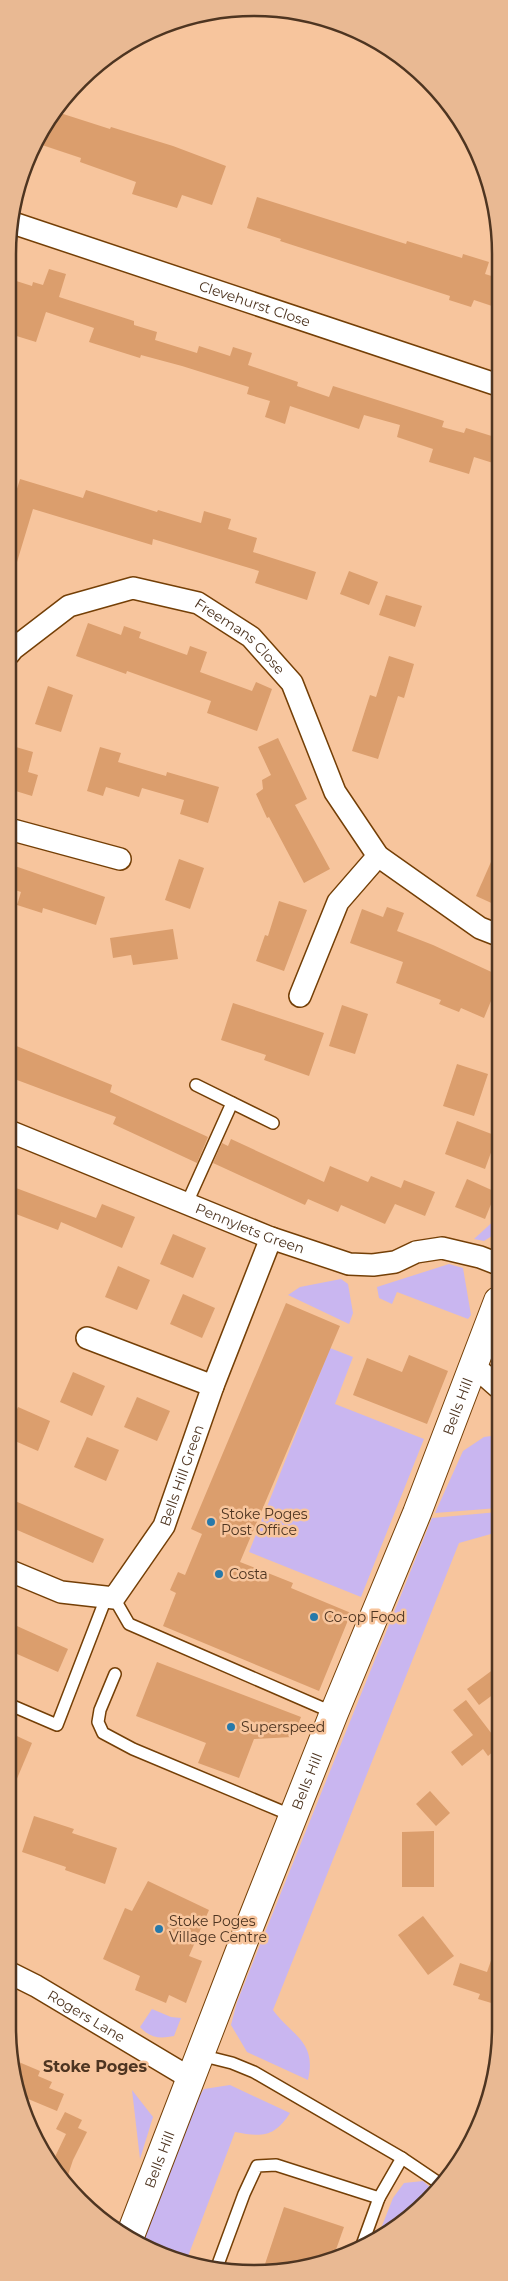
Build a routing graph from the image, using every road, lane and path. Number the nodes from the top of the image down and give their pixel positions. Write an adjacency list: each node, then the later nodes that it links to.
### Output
1 (18, 225): 2 (street, Clevehurst Close)
2 (492, 383)
3 (16, 646): 5 (street, Freemans Close)
4 (16, 831): 6 (street)
5 (378, 856): 7 (street, Freemans Close); 8 (street)
6 (120, 859)
7 (492, 933)
8 (300, 996)
9 (196, 1085): 10 (lane)
10 (232, 1103): 11 (lane); 13 (lane)
11 (273, 1123)
12 (16, 1134): 13 (street, Pennylets Green)
13 (187, 1203): 14 (street, Pennylets Green)
14 (271, 1238): 15 (street, Pennylets Green); 20 (street, Bells Hill Green)
15 (492, 1262)
16 (492, 1316): 18 (main road, Bells Hill)
17 (86, 1338): 20 (street)
18 (473, 1365): 19 (street); 25 (main road, Bells Hill)
19 (492, 1382)
20 (213, 1386): 22 (street, Bells Hill Green)
21 (16, 1573): 22 (street)
22 (110, 1598): 24 (lane); 25 (lane)
23 (115, 1674): 26 (lane)
24 (16, 1707)
25 (334, 1713): 26 (main road, Bells Hill)
26 (294, 1817): 28 (main road, Bells Hill)
27 (16, 1976): 28 (street, Rogers Lane)
28 (195, 2066): 29 (lane); 32 (main road, Bells Hill)
29 (402, 2158): 30 (lane); 31 (lane)
30 (436, 2181)
31 (379, 2198): 33 (lane); 34 (lane)
32 (132, 2231)
33 (365, 2237)
34 (219, 2262)

